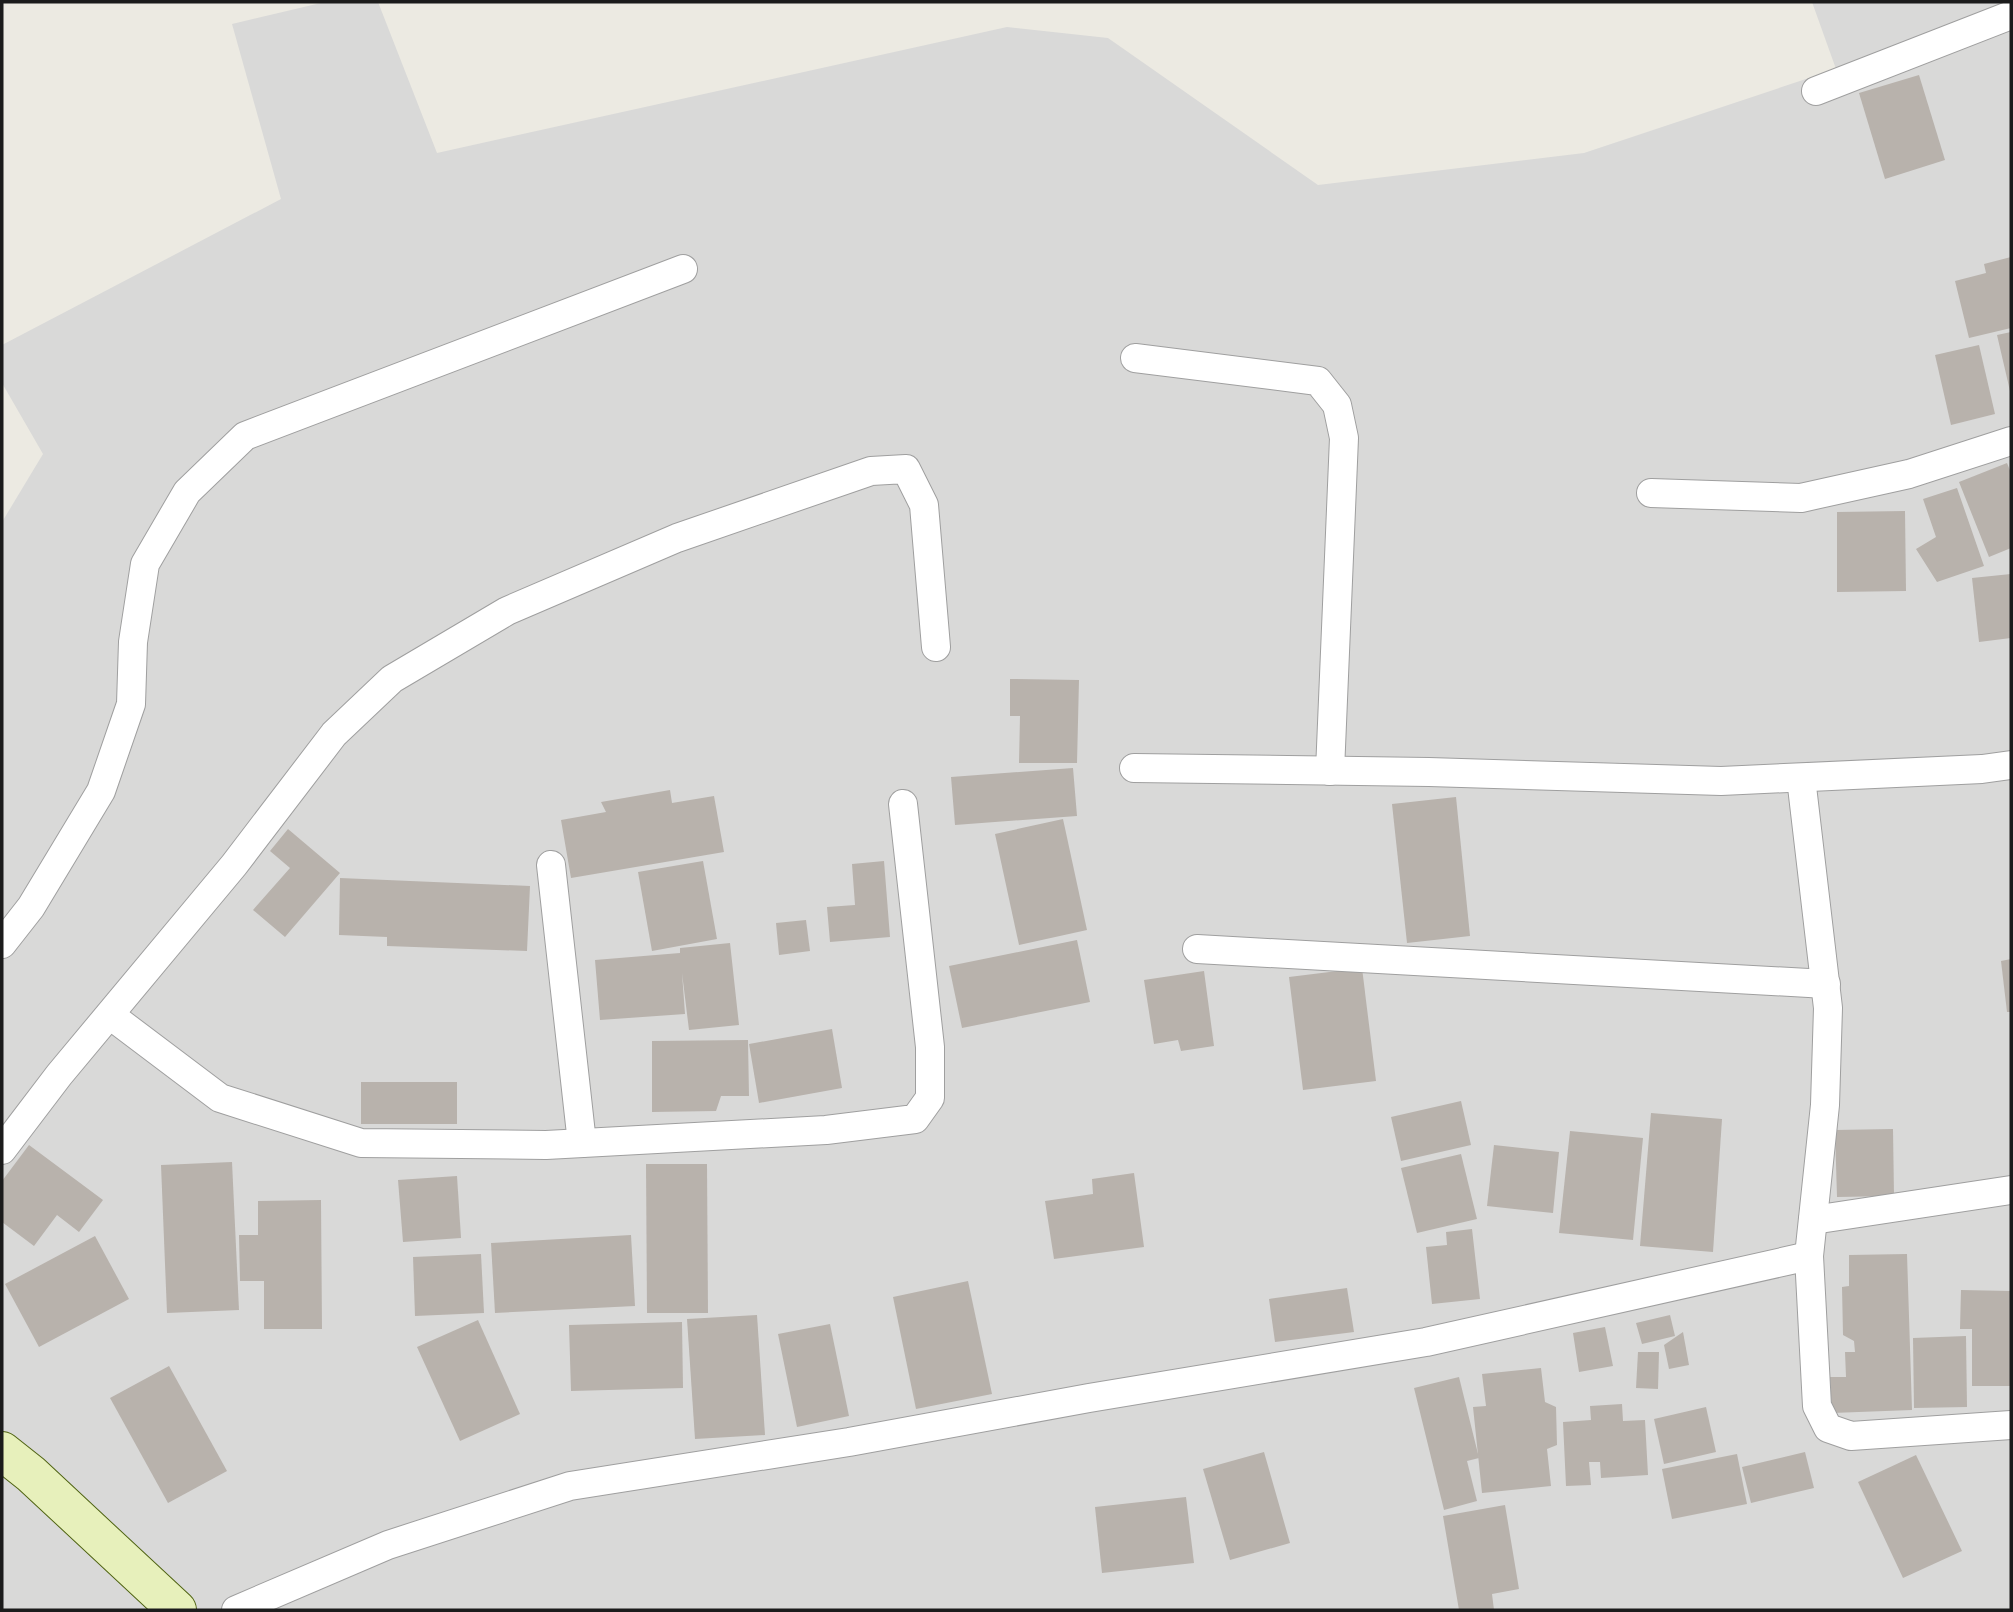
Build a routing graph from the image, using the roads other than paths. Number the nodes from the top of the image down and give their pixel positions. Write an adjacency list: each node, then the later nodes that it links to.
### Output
1 (2011, 15): 2 (street)
2 (1816, 90)
3 (683, 269): 14 (street)
4 (1135, 358): 10 (street)
5 (2011, 440): 6 (street)
6 (1651, 493)
7 (936, 647): 17 (street)
8 (2011, 765): 11 (street)
9 (1134, 768): 10 (street)
10 (1329, 771): 11 (street)
11 (1801, 778): 16 (street)
12 (903, 804): 18 (street)
13 (551, 865): 18 (street)
14 (2, 944)
15 (1197, 949): 16 (street)
16 (1826, 984): 21 (street)
17 (110, 1015): 18 (street); 19 (street)
18 (582, 1143)
19 (2, 1150)
20 (2011, 1190): 21 (street)
21 (1813, 1220): 22 (street)
22 (1809, 1256): 23 (street); 26 (street)
23 (2011, 1425)
24 (2, 1451): 25 (street)
25 (177, 1610)
26 (236, 1610)

